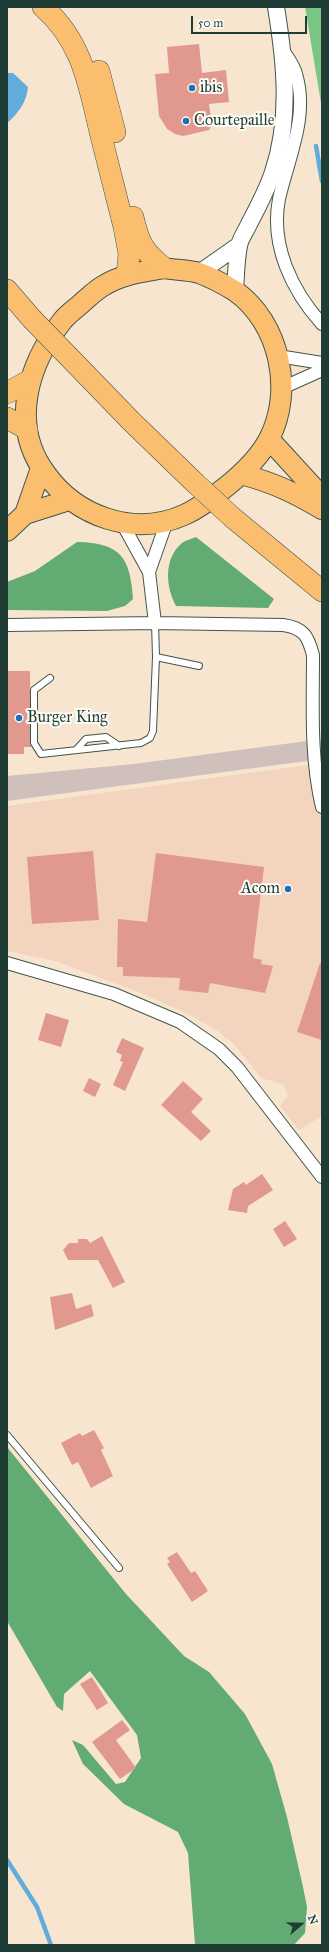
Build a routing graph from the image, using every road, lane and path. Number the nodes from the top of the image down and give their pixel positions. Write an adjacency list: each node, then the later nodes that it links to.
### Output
1 (43, 7): 8 (highway)
2 (64, 7): 6 (highway)
3 (276, 7): 4 (street)
4 (283, 49): 5 (street); 11 (street)
5 (239, 245): 7 (street); 10 (street)
6 (164, 268): 7 (main road); 8 (main road)
7 (199, 273): 10 (main road)
8 (127, 274): 15 (main road)
9 (7, 290): 31 (highway, bridge)
10 (235, 292): 12 (main road)
11 (322, 324)
12 (278, 356): 13 (street); 16 (main road)
13 (322, 363)
14 (322, 370): 16 (street)
15 (30, 380): 17 (highway); 19 (main road)
16 (282, 388): 20 (main road)
17 (7, 393)
18 (7, 418): 19 (highway)
19 (27, 429): 21 (main road)
20 (269, 439): 22 (main road); 23 (main road)
21 (41, 468): 24 (main road); 26 (main road)
22 (241, 474): 25 (main road); 27 (main road)
23 (322, 497)
24 (69, 500): 26 (main road); 28 (main road)
25 (322, 509)
26 (25, 514): 29 (main road)
27 (167, 521): 28 (main road); 30 (street)
28 (122, 523): 30 (street)
29 (7, 531)
30 (149, 572): 32 (street)
31 (322, 592)
32 (155, 623): 33 (street); 34 (lane); 39 (street)
33 (7, 625)
34 (156, 657): 35 (lane); 37 (lane)
35 (199, 666)
36 (50, 678): 38 (lane)
37 (119, 746): 38 (lane); 38 (lane)
38 (76, 750)
39 (322, 807)
40 (7, 963): 41 (street)
41 (322, 1177)
42 (7, 1435): 43 (lane)
43 (119, 1568)

